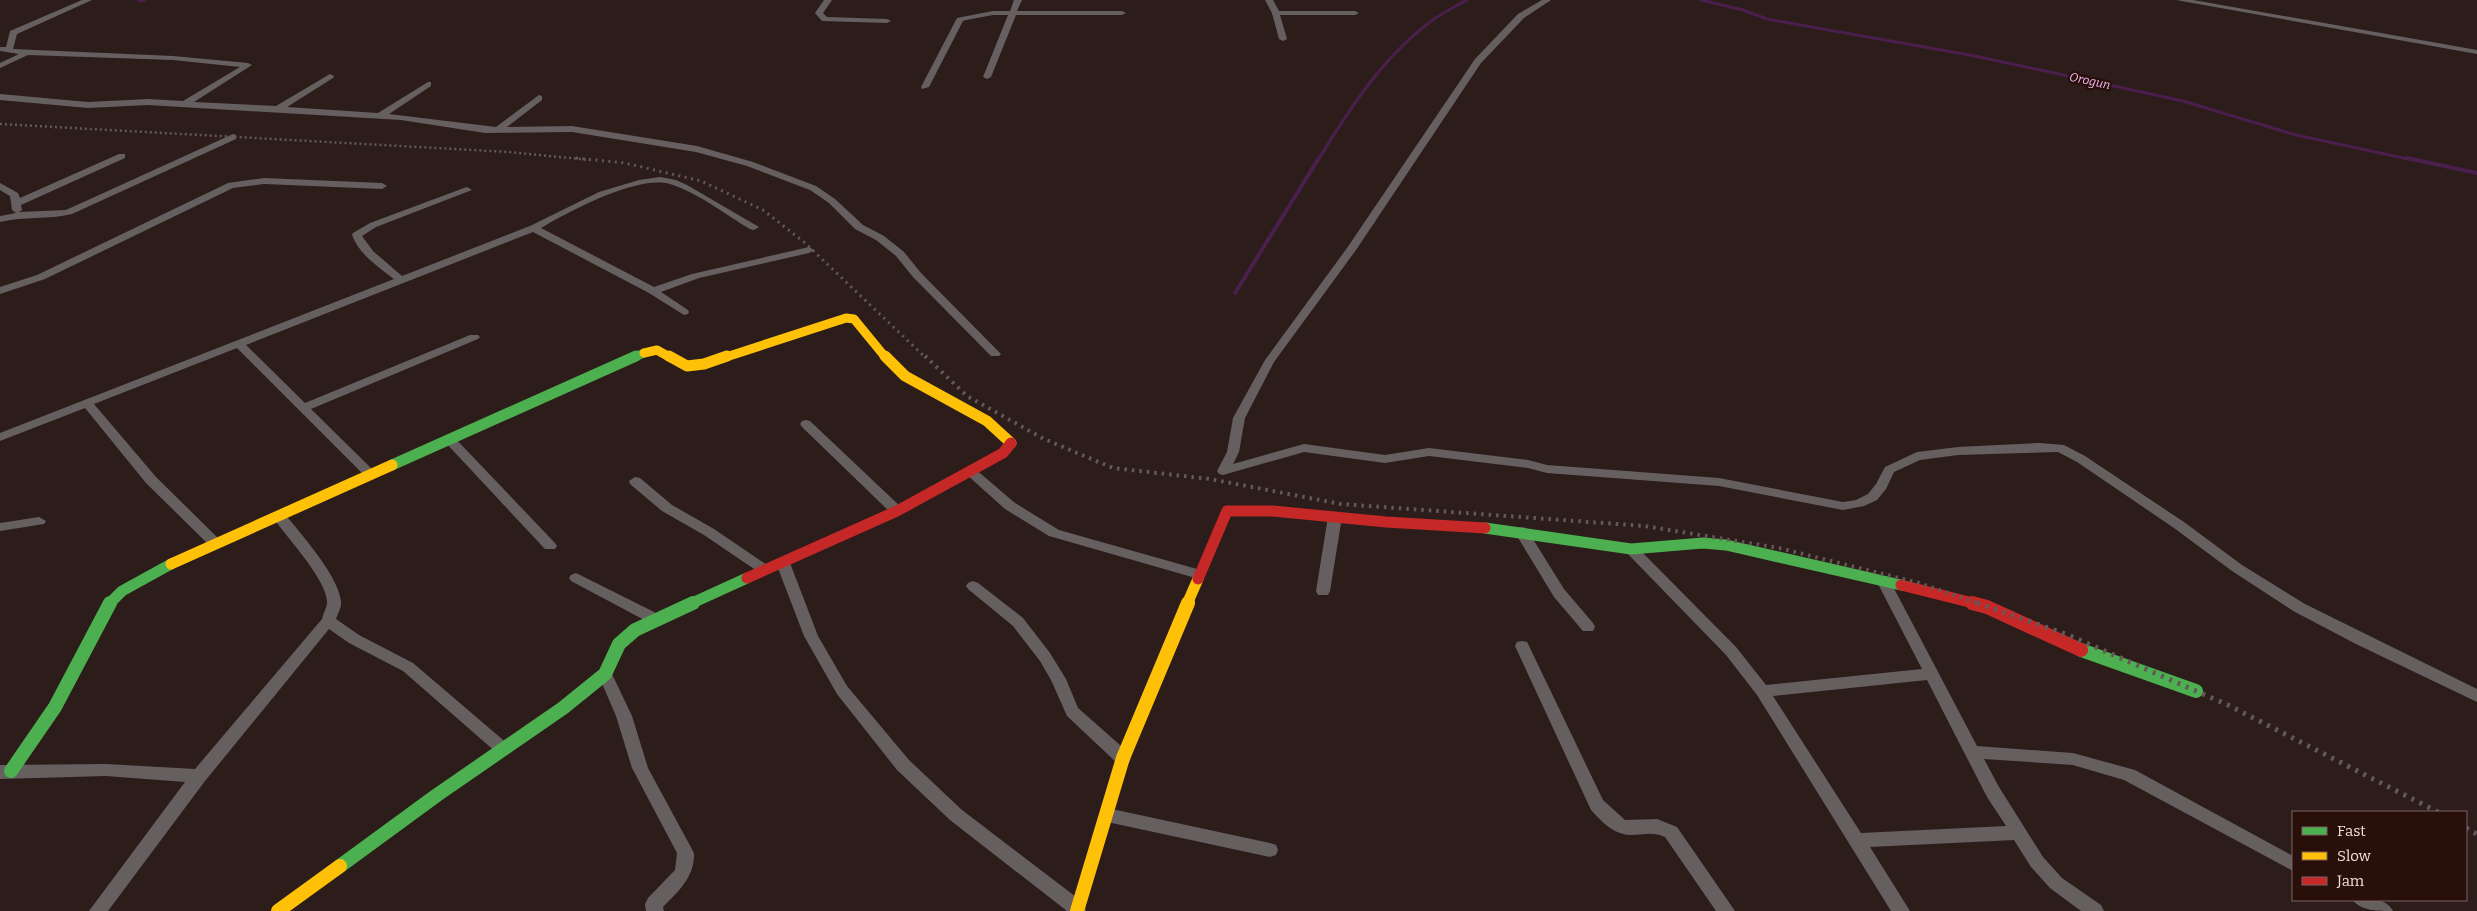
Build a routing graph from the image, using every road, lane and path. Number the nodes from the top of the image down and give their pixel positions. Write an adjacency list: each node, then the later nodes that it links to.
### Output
1 (88, 0): 13 (street)
2 (828, 0): 11 (street)
3 (1018, 0): 7 (street)
4 (1269, 0): 10 (street)
5 (1547, 0): 77 (street)
6 (2180, 0): 14 (street)
7 (1013, 12): 8 (street); 18 (street); 20 (street)
8 (1122, 13)
9 (1355, 13): 10 (street)
10 (1276, 14): 12 (street)
11 (887, 21)
12 (1283, 39)
13 (4, 50): 15 (street)
14 (2477, 52)
15 (28, 53): 16 (street); 23 (street)
16 (0, 66)
17 (330, 76): 24 (street)
18 (986, 77)
19 (428, 84): 25 (street)
20 (925, 87)
21 (0, 97): 23 (street)
22 (539, 98): 26 (street)
23 (185, 104): 24 (street)
24 (278, 109): 25 (street)
25 (379, 116): 26 (street)
26 (498, 130): 44 (street)
27 (233, 137): 33 (street)
28 (122, 156): 32 (street)
29 (0, 186): 32 (street)
30 (382, 186): 39 (street)
31 (467, 190): 38 (street)
32 (18, 203): 33 (street)
33 (14, 214): 34 (street)
34 (0, 219)
35 (754, 227): 36 (street)
36 (534, 228): 38 (street); 40 (street)
37 (809, 250): 40 (street)
38 (402, 281): 43 (street)
39 (0, 290)
40 (653, 291): 41 (street)
41 (684, 312)
42 (474, 337): 46 (street)
43 (239, 344): 45 (street); 46 (street)
44 (995, 354)
45 (87, 403): 48 (street); 59 (street)
46 (303, 408): 51 (street)
47 (806, 424): 53 (street)
48 (1, 435)
49 (450, 439): 50 (street); 51 (street); 60 (street)
50 (970, 471): 53 (street); 64 (street)
51 (370, 474): 54 (street)
52 (635, 482): 63 (street)
53 (897, 511): 62 (street)
54 (279, 516): 59 (street); 70 (street)
55 (1335, 517): 58 (street); 64 (street); 68 (street)
56 (39, 521): 57 (street)
57 (0, 527)
58 (1521, 531): 61 (street); 71 (street)
59 (215, 542): 81 (street)
60 (550, 546)
61 (1631, 549): 66 (street); 75 (street)
62 (783, 563): 63 (street); 89 (street)
63 (765, 570): 69 (street)
64 (1199, 574): 80 (street)
65 (576, 578): 69 (street)
66 (1883, 580): 74 (street); 76 (street)
67 (973, 586): 80 (street)
68 (1323, 591)
69 (655, 619): 73 (street)
70 (328, 620): 78 (street); 82 (street)
71 (1588, 628)
72 (1522, 646): 93 (street)
73 (605, 674): 78 (street); 92 (street)
74 (1931, 674): 75 (street); 79 (street)
75 (1762, 691): 85 (street)
76 (2196, 691)
77 (2477, 696)
78 (503, 749): 91 (street)
79 (1973, 752): 84 (street); 87 (street)
80 (1122, 758): 83 (street)
81 (6, 771): 82 (street)
82 (199, 776): 90 (street)
83 (1107, 815): 86 (street); 89 (street)
84 (2019, 832): 85 (street); 95 (street)
85 (1856, 840): 94 (street)
86 (1270, 850)
87 (2292, 863)
88 (2364, 901): 96 (street)
89 (1077, 910)
90 (98, 911)
91 (278, 911)
92 (655, 911)
93 (1726, 911)
94 (1900, 911)
95 (2095, 911)
96 (2384, 911)

